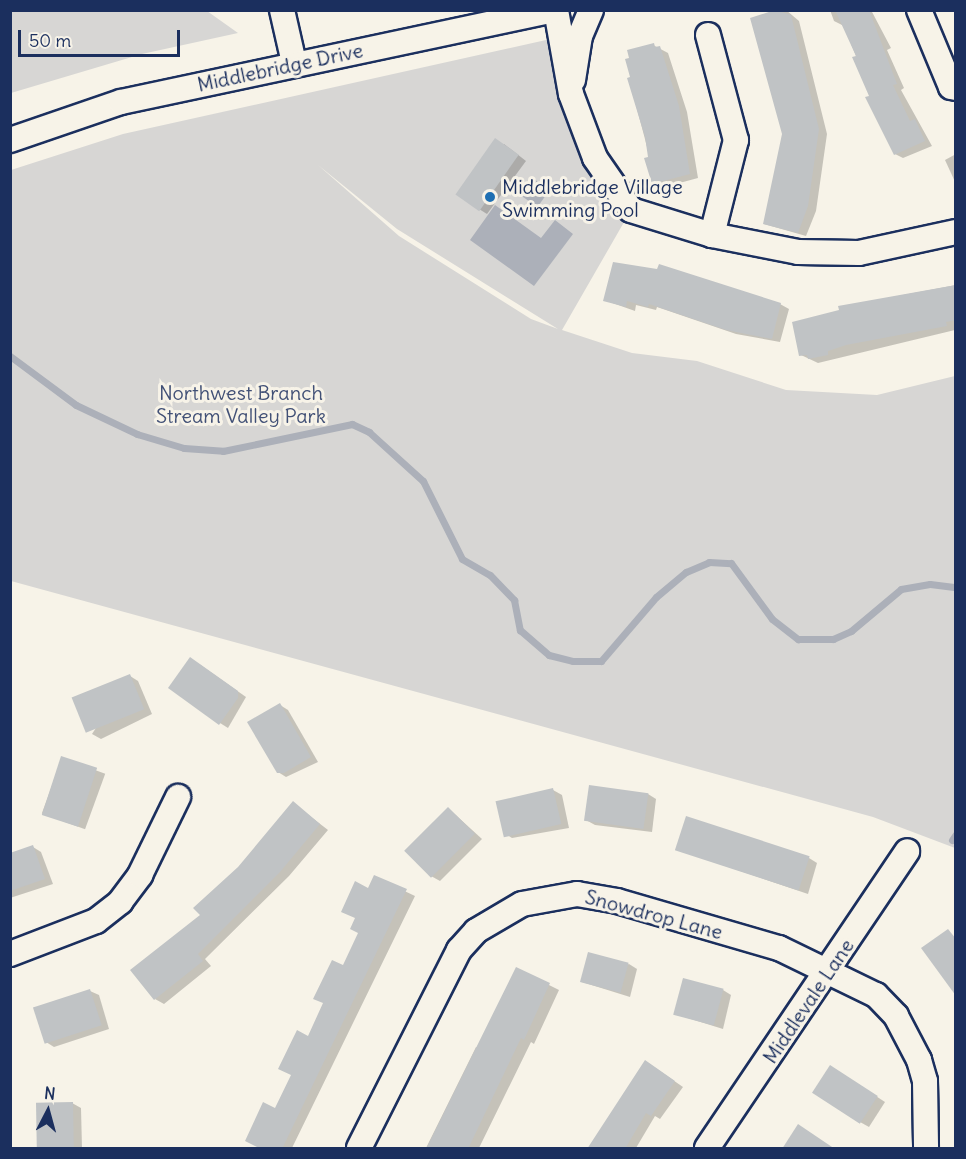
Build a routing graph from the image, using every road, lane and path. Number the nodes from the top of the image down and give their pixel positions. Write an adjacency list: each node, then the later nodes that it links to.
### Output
1 (282, 10): 6 (street)
2 (555, 10): 6 (street, Middlebridge Drive); 8 (street)
3 (591, 10): 8 (street)
4 (919, 10): 7 (street)
5 (708, 35): 11 (street)
6 (294, 63): 9 (street, Middlebridge Drive)
7 (956, 88)
8 (571, 94): 11 (street)
9 (10, 140)
10 (956, 232): 11 (street)
11 (712, 235)
12 (178, 797): 14 (street)
13 (907, 851): 15 (street, Middlevale Lane)
14 (10, 954)
15 (830, 969): 16 (street, Snowdrop Lane); 17 (street, Middlevale Lane); 18 (street, Snowdrop Lane)
16 (359, 1149)
17 (707, 1149)
18 (926, 1149)

